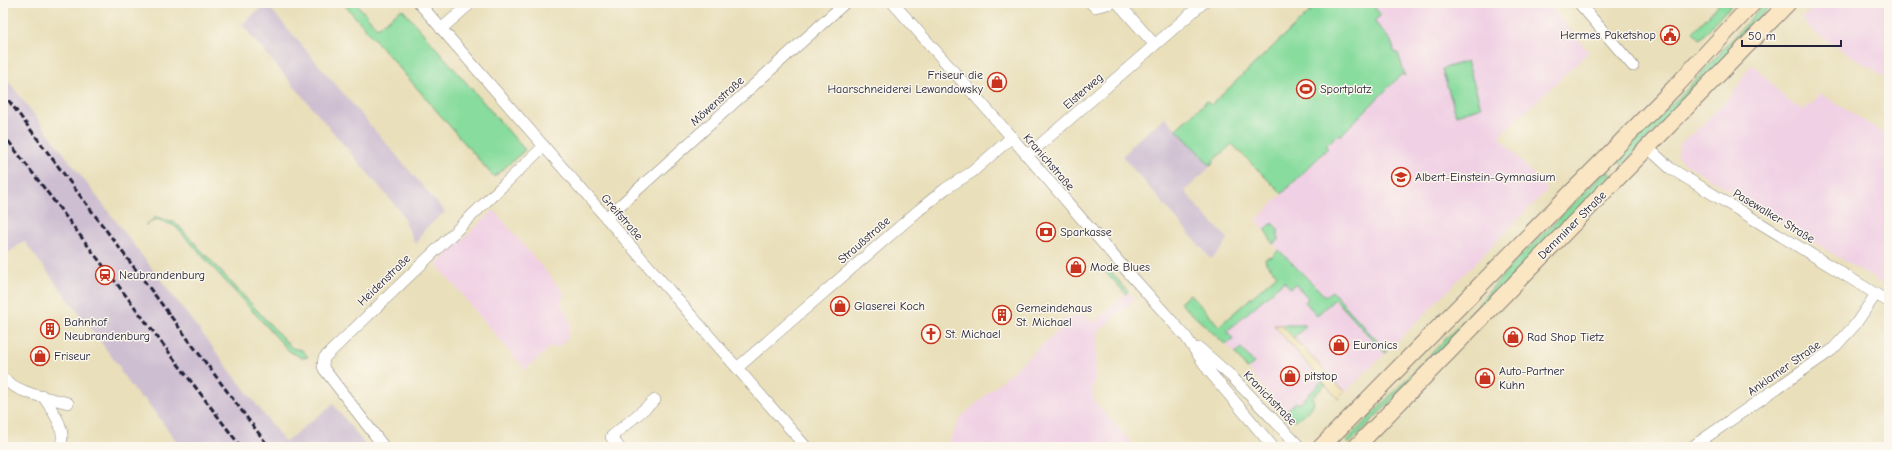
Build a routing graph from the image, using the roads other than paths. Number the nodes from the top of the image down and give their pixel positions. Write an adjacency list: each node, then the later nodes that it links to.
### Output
1 (419, 3): 12 (street, Greifstraße)
2 (472, 3): 12 (street)
3 (845, 3): 19 (street, Möwenstraße)
4 (893, 3): 15 (street, Kranichstraße)
5 (1091, 3): 6 (street)
6 (1112, 3)
7 (1118, 3): 13 (street)
8 (1203, 3): 13 (street, Elsterweg)
9 (1579, 3): 14 (street)
10 (1753, 3): 34 (main road, Demminer Straße)
11 (1788, 3): 17 (main road, Demminer Straße)
12 (441, 29): 16 (street, Greifstraße)
13 (1156, 44): 18 (street, Elsterweg)
14 (1634, 66)
15 (1012, 137): 18 (street, Kranichstraße); 23 (street, Straußstraße)
16 (544, 146): 19 (street, Greifstraße); 29 (street, Heidenstraße)
17 (1648, 148): 20 (street, Pasewalker Straße); 35 (main road, Demminer Straße)
18 (1027, 156): 22 (street, Kranichstraße)
19 (606, 218): 23 (street, Greifstraße)
20 (1876, 294): 21 (street, Pasewalker Straße); 36 (street, Anklamer Straße)
21 (1889, 302)
22 (1186, 337): 32 (street, Kranichstraße); 33 (street, Kranichstraße)
23 (737, 368): 31 (street, Greifstraße)
24 (3, 378): 25 (street)
25 (43, 396): 27 (street); 28 (street)
26 (655, 400): 30 (street)
27 (68, 403)
28 (60, 447)
29 (384, 447)
30 (619, 447)
31 (806, 447)
32 (1273, 447)
33 (1300, 447)
34 (1321, 447)
35 (1356, 447)
36 (1692, 447)

